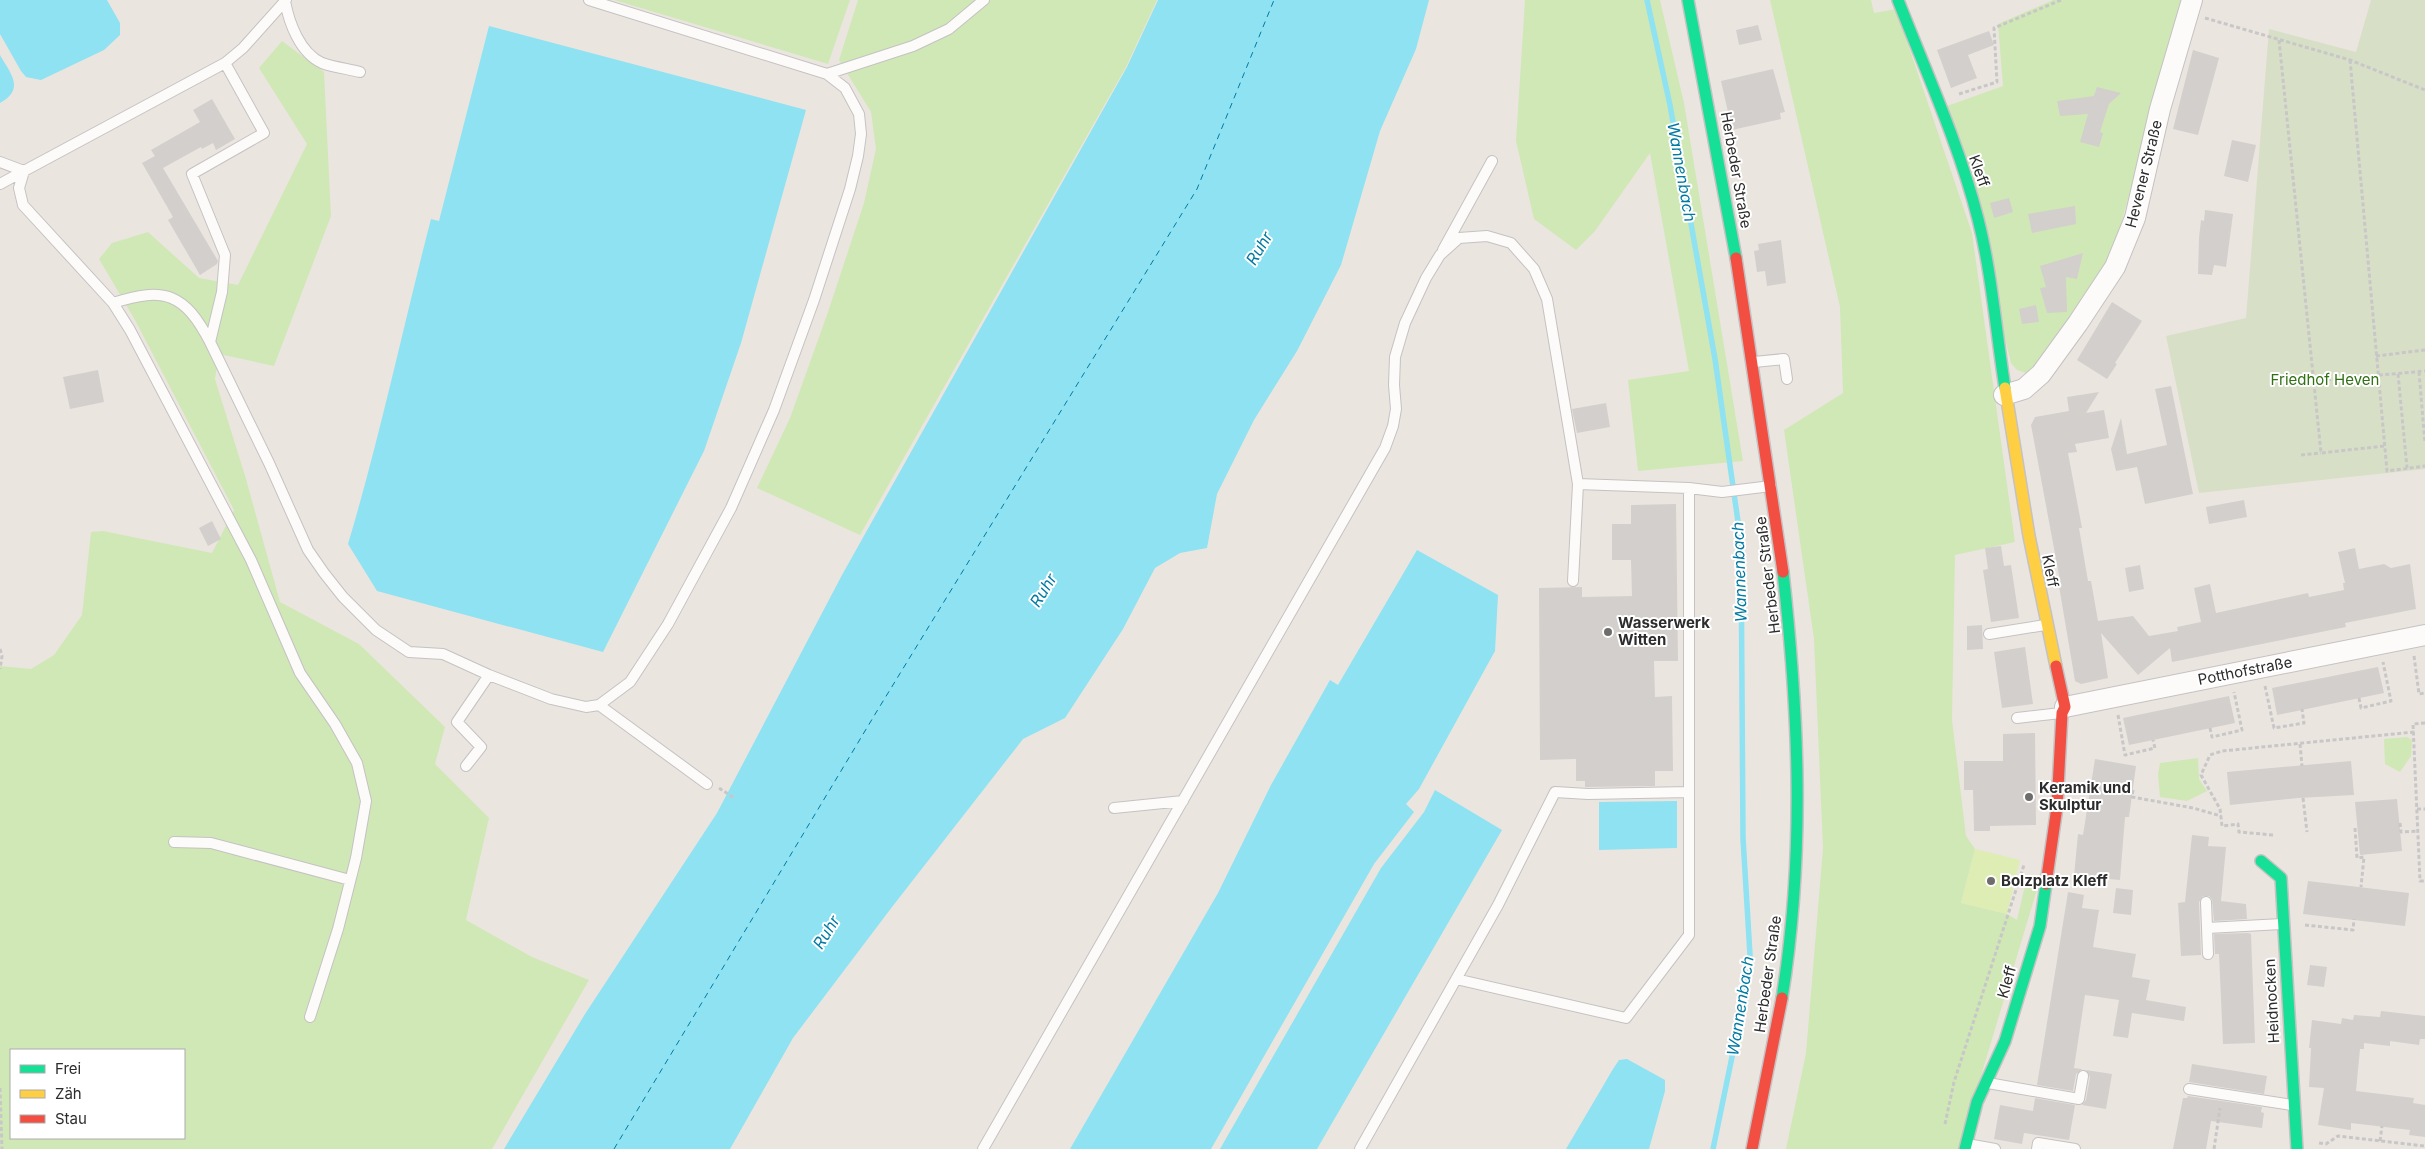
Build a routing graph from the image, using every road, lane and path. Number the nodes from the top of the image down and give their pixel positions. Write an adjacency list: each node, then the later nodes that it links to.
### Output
1 (286, 0): 10 (lane); 11 (lane)
2 (589, 0): 12 (lane)
3 (984, 0): 12 (lane)
4 (1688, 0): 24 (street, Herbeder Straße)
5 (1898, 0): 14 (street, Kleff)
6 (2061, 0): 14 (path)
7 (2190, 6): 8 (path); 31 (street, Hevener Straße)
8 (2279, 40): 9 (path); 30 (path)
9 (2350, 60): 13 (path); 23 (path)
10 (225, 63): 17 (lane); 21 (lane)
11 (360, 72)
12 (827, 74): 54 (lane)
13 (2425, 90)
14 (1937, 101): 31 (street, Kleff)
15 (1492, 161): 19 (lane)
16 (0, 162): 17 (lane)
17 (24, 171): 18 (lane); 20 (lane)
18 (0, 184)
19 (1440, 254): 38 (lane); 69 (lane)
20 (113, 304): 21 (lane); 84 (lane)
21 (210, 342): 50 (lane)
22 (2425, 350): 23 (path)
23 (2376, 356): 28 (path)
24 (1753, 362): 29 (lane); 39 (street, Herbeder Straße)
25 (2425, 371): 26 (path)
26 (2419, 372): 27 (path); 32 (path)
27 (2398, 374): 28 (path); 37 (path)
28 (2378, 376): 30 (path); 33 (path)
29 (1787, 378)
30 (2314, 381): 34 (path)
31 (2004, 395): 42 (street, Kleff)
32 (2425, 443)
33 (2384, 446): 34 (path); 37 (path)
34 (2321, 453): 35 (path)
35 (2301, 455)
36 (2425, 466): 37 (path)
37 (2407, 468)
38 (1578, 484): 40 (lane); 41 (lane)
39 (1772, 486): 40 (lane); 109 (street, Herbeder Straße)
40 (1689, 488): 67 (lane)
41 (1574, 581)
42 (2045, 624): 43 (lane); 56 (street, Kleff)
43 (1989, 634)
44 (2419, 636): 45 (street, Potthofstraße); 51 (path)
45 (2380, 644): 47 (street, Potthofstraße); 53 (path)
46 (0, 649): 48 (path)
47 (2261, 668): 49 (street, Potthofstraße); 55 (path)
48 (0, 669)
49 (2231, 674): 52 (street, Potthofstraße); 59 (path)
50 (489, 676): 54 (lane); 63 (lane)
51 (2425, 693)
52 (2114, 697): 56 (street, Potthofstraße); 61 (path)
53 (2359, 698)
54 (599, 705): 65 (lane)
55 (2302, 709)
56 (2063, 710): 57 (lane); 83 (street, Kleff)
57 (2017, 718)
58 (2425, 723): 60 (path)
59 (2210, 728)
60 (2414, 732): 62 (path); 71 (path)
61 (2153, 740)
62 (2300, 744): 64 (path); 73 (path)
63 (466, 766)
64 (2302, 766)
65 (707, 784)
66 (2133, 790): 73 (path)
67 (1689, 792): 92 (lane); 92 (lane)
68 (2303, 798): 77 (path)
69 (1183, 801): 70 (lane); 107 (lane)
70 (1114, 808)
71 (2417, 809): 72 (path); 76 (path)
72 (2425, 809)
73 (2220, 816): 78 (path)
74 (2400, 824): 76 (path)
75 (2355, 828): 86 (path)
76 (2418, 831): 80 (path)
77 (2307, 832)
78 (2273, 836)
79 (174, 842): 84 (lane)
80 (2418, 855): 81 (path); 85 (path)
81 (2425, 855)
82 (2261, 861): 89 (street, Heidnocken)
83 (2049, 864): 95 (street, Kleff); 101 (path)
84 (350, 880): 93 (lane)
85 (2425, 881)
86 (2361, 887)
87 (2206, 902): 90 (lane)
88 (2354, 919): 89 (path)
89 (2283, 924): 90 (lane); 99 (street, Heidnocken)
90 (2207, 928): 91 (lane)
91 (2208, 954)
92 (1456, 979): 108 (lane)
93 (310, 1016)
94 (2083, 1076): 95 (lane)
95 (1985, 1082): 105 (street, Kleff)
96 (0, 1088): 106 (path)
97 (2189, 1089): 98 (lane)
98 (2222, 1094): 99 (lane); 113 (path)
99 (2293, 1106): 103 (street, Heidnocken)
100 (2382, 1126): 102 (path)
101 (1944, 1130)
102 (2380, 1141): 103 (path); 104 (path)
103 (2296, 1144)
104 (2425, 1146)
105 (1966, 1147): 110 (lane)
106 (2, 1149)
107 (983, 1149)
108 (1360, 1149)
109 (1752, 1149)
110 (1995, 1149)
111 (2037, 1149): 112 (lane)
112 (2075, 1149)
113 (2214, 1149)

